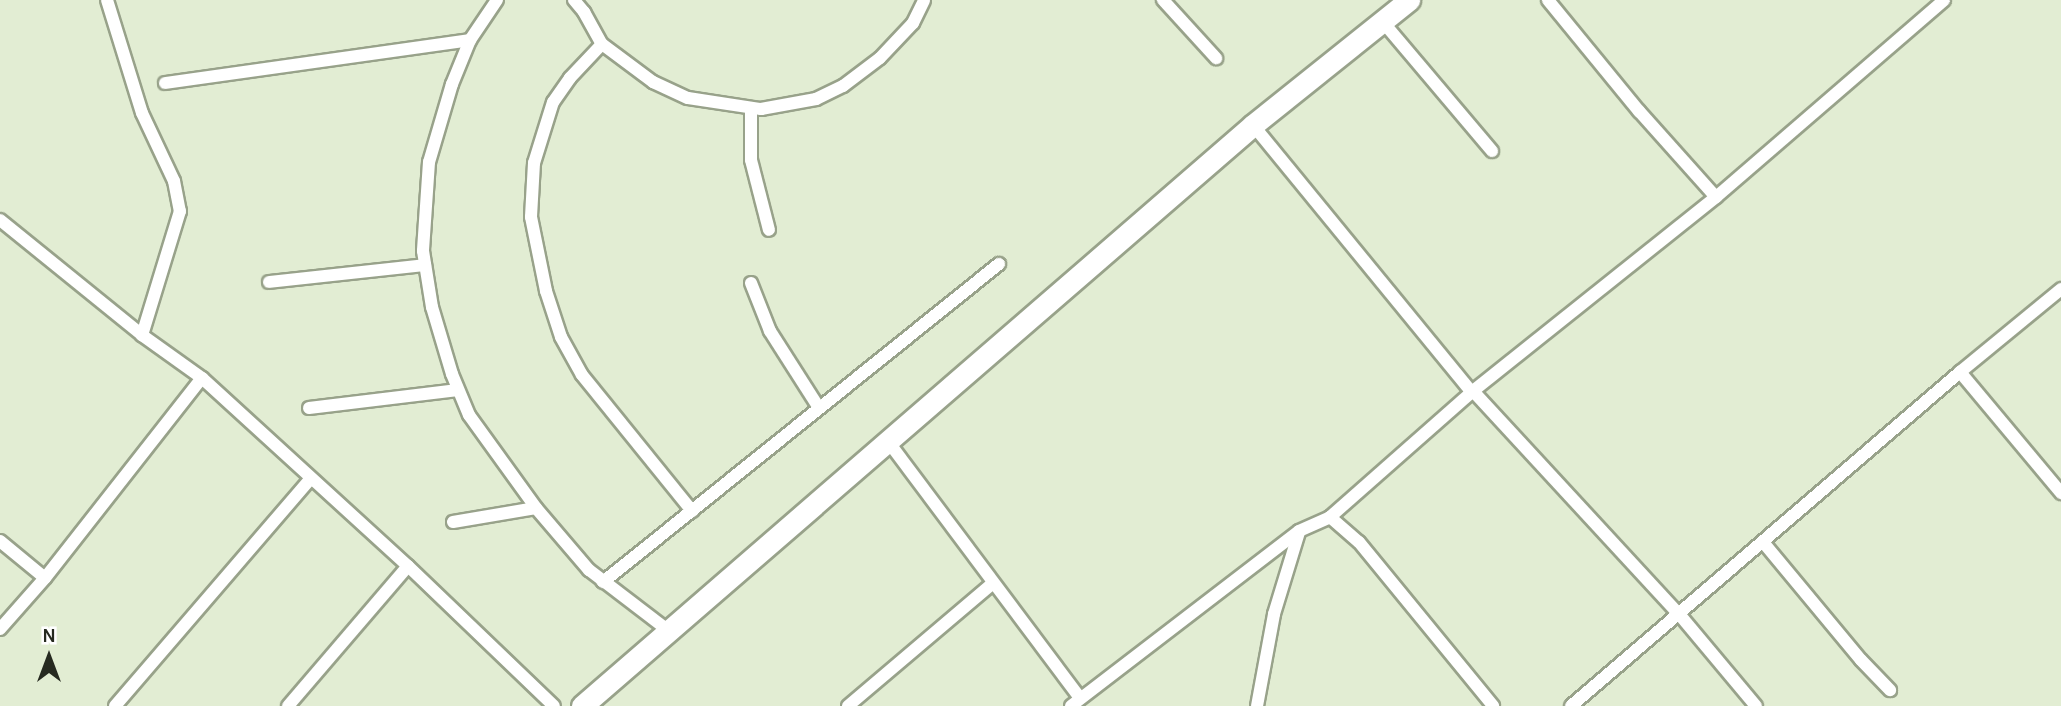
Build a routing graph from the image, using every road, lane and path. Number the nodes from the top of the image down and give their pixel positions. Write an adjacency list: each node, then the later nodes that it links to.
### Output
1 (107, 0): 26 (street)
2 (497, 0): 11 (street)
3 (574, 0): 9 (street)
4 (924, 0): 15 (street)
5 (1163, 0): 13 (street)
6 (1409, 0): 10 (main road)
7 (1548, 0): 18 (street)
8 (1944, 0): 18 (street)
9 (585, 6): 12 (street)
10 (1383, 22): 16 (main road); 17 (street)
11 (470, 40): 14 (street); 22 (street)
12 (602, 44): 15 (street); 37 (street)
13 (1216, 58)
14 (165, 83)
15 (751, 108): 20 (street)
16 (1253, 125): 30 (street); 33 (main road)
17 (1492, 151)
18 (1716, 197): 30 (street)
19 (0, 220): 26 (street)
20 (769, 230)
21 (999, 264): 32 (street)
22 (425, 265): 23 (street); 29 (street)
23 (269, 282)
24 (751, 283): 32 (street)
25 (2061, 289): 27 (street)
26 (142, 335): 28 (street)
27 (1959, 372): 35 (street); 42 (street)
28 (202, 378): 34 (street); 44 (street)
29 (458, 390): 31 (street); 36 (street)
30 (1472, 392): 38 (street); 47 (street)
31 (309, 408)
32 (819, 408): 37 (street)
33 (887, 440): 46 (street); 49 (main road)
34 (310, 479): 43 (street); 52 (street)
35 (2061, 493)
36 (536, 508): 39 (street); 45 (street)
37 (692, 510): 45 (street)
38 (1330, 517): 40 (street); 58 (street)
39 (453, 522)
40 (1299, 531): 51 (street); 57 (street)
41 (0, 541): 44 (street)
42 (1763, 542): 47 (street); 50 (street)
43 (408, 566): 53 (street); 54 (street)
44 (45, 578): 48 (street)
45 (603, 582): 49 (street)
46 (993, 583): 51 (street); 56 (street)
47 (1679, 614): 59 (street); 60 (street)
48 (0, 629)
49 (670, 632): 55 (main road)
50 (1890, 690)
51 (1075, 702)
52 (115, 706)
53 (288, 706)
54 (554, 706)
55 (582, 706)
56 (848, 706)
57 (1257, 706)
58 (1493, 706)
59 (1571, 706)
60 (1756, 706)

